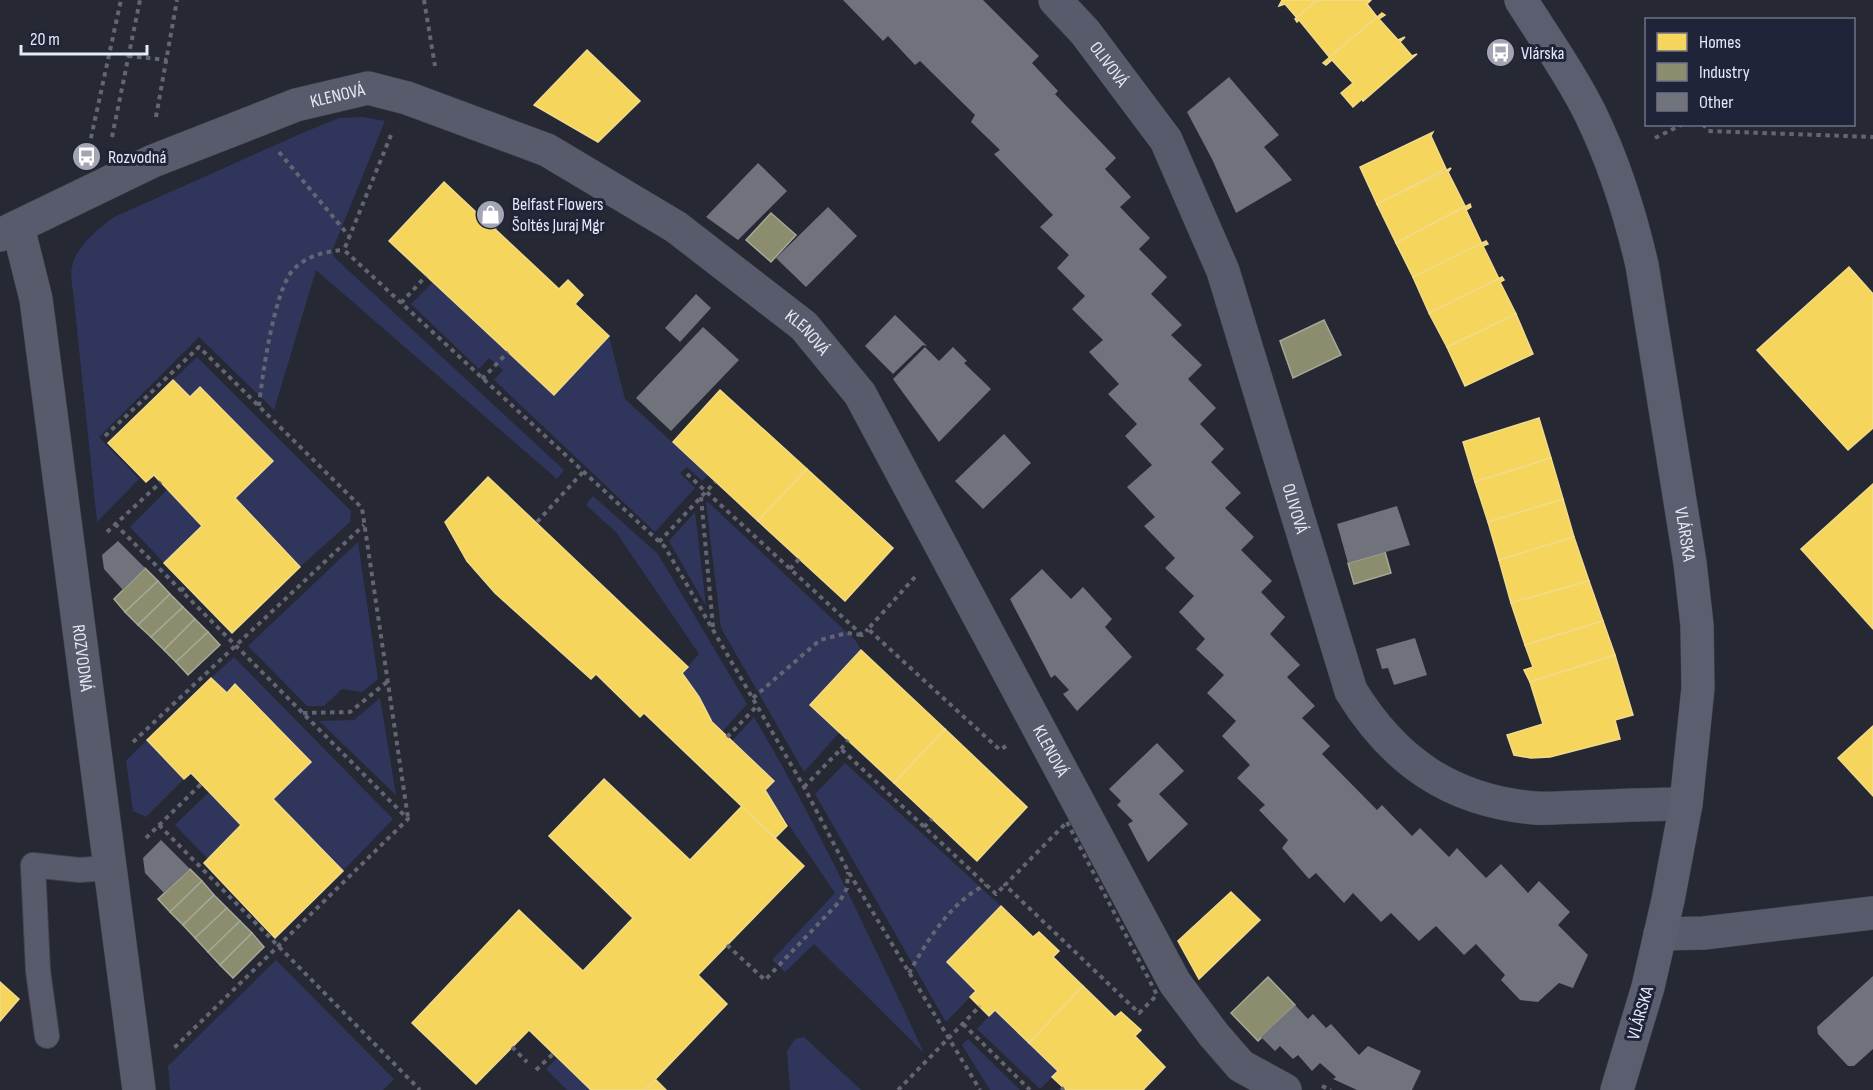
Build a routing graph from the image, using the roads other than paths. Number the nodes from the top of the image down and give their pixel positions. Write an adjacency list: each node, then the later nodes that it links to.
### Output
1 (1055, 0): 4 (street, OLIVOVÁ)
2 (1521, 0): 4 (street, VLÁRSKA)
3 (9, 231): 5 (street, ROZVODNÁ); 10 (street, KLENOVÁ)
4 (1686, 804): 7 (street, VLÁRSKA)
5 (110, 868): 8 (lane); 9 (street, ROZVODNÁ)
6 (1873, 913): 7 (street)
7 (1660, 934): 11 (street, VLÁRSKA)
8 (47, 1036)
9 (139, 1090)
10 (1285, 1090)
11 (1617, 1090)

